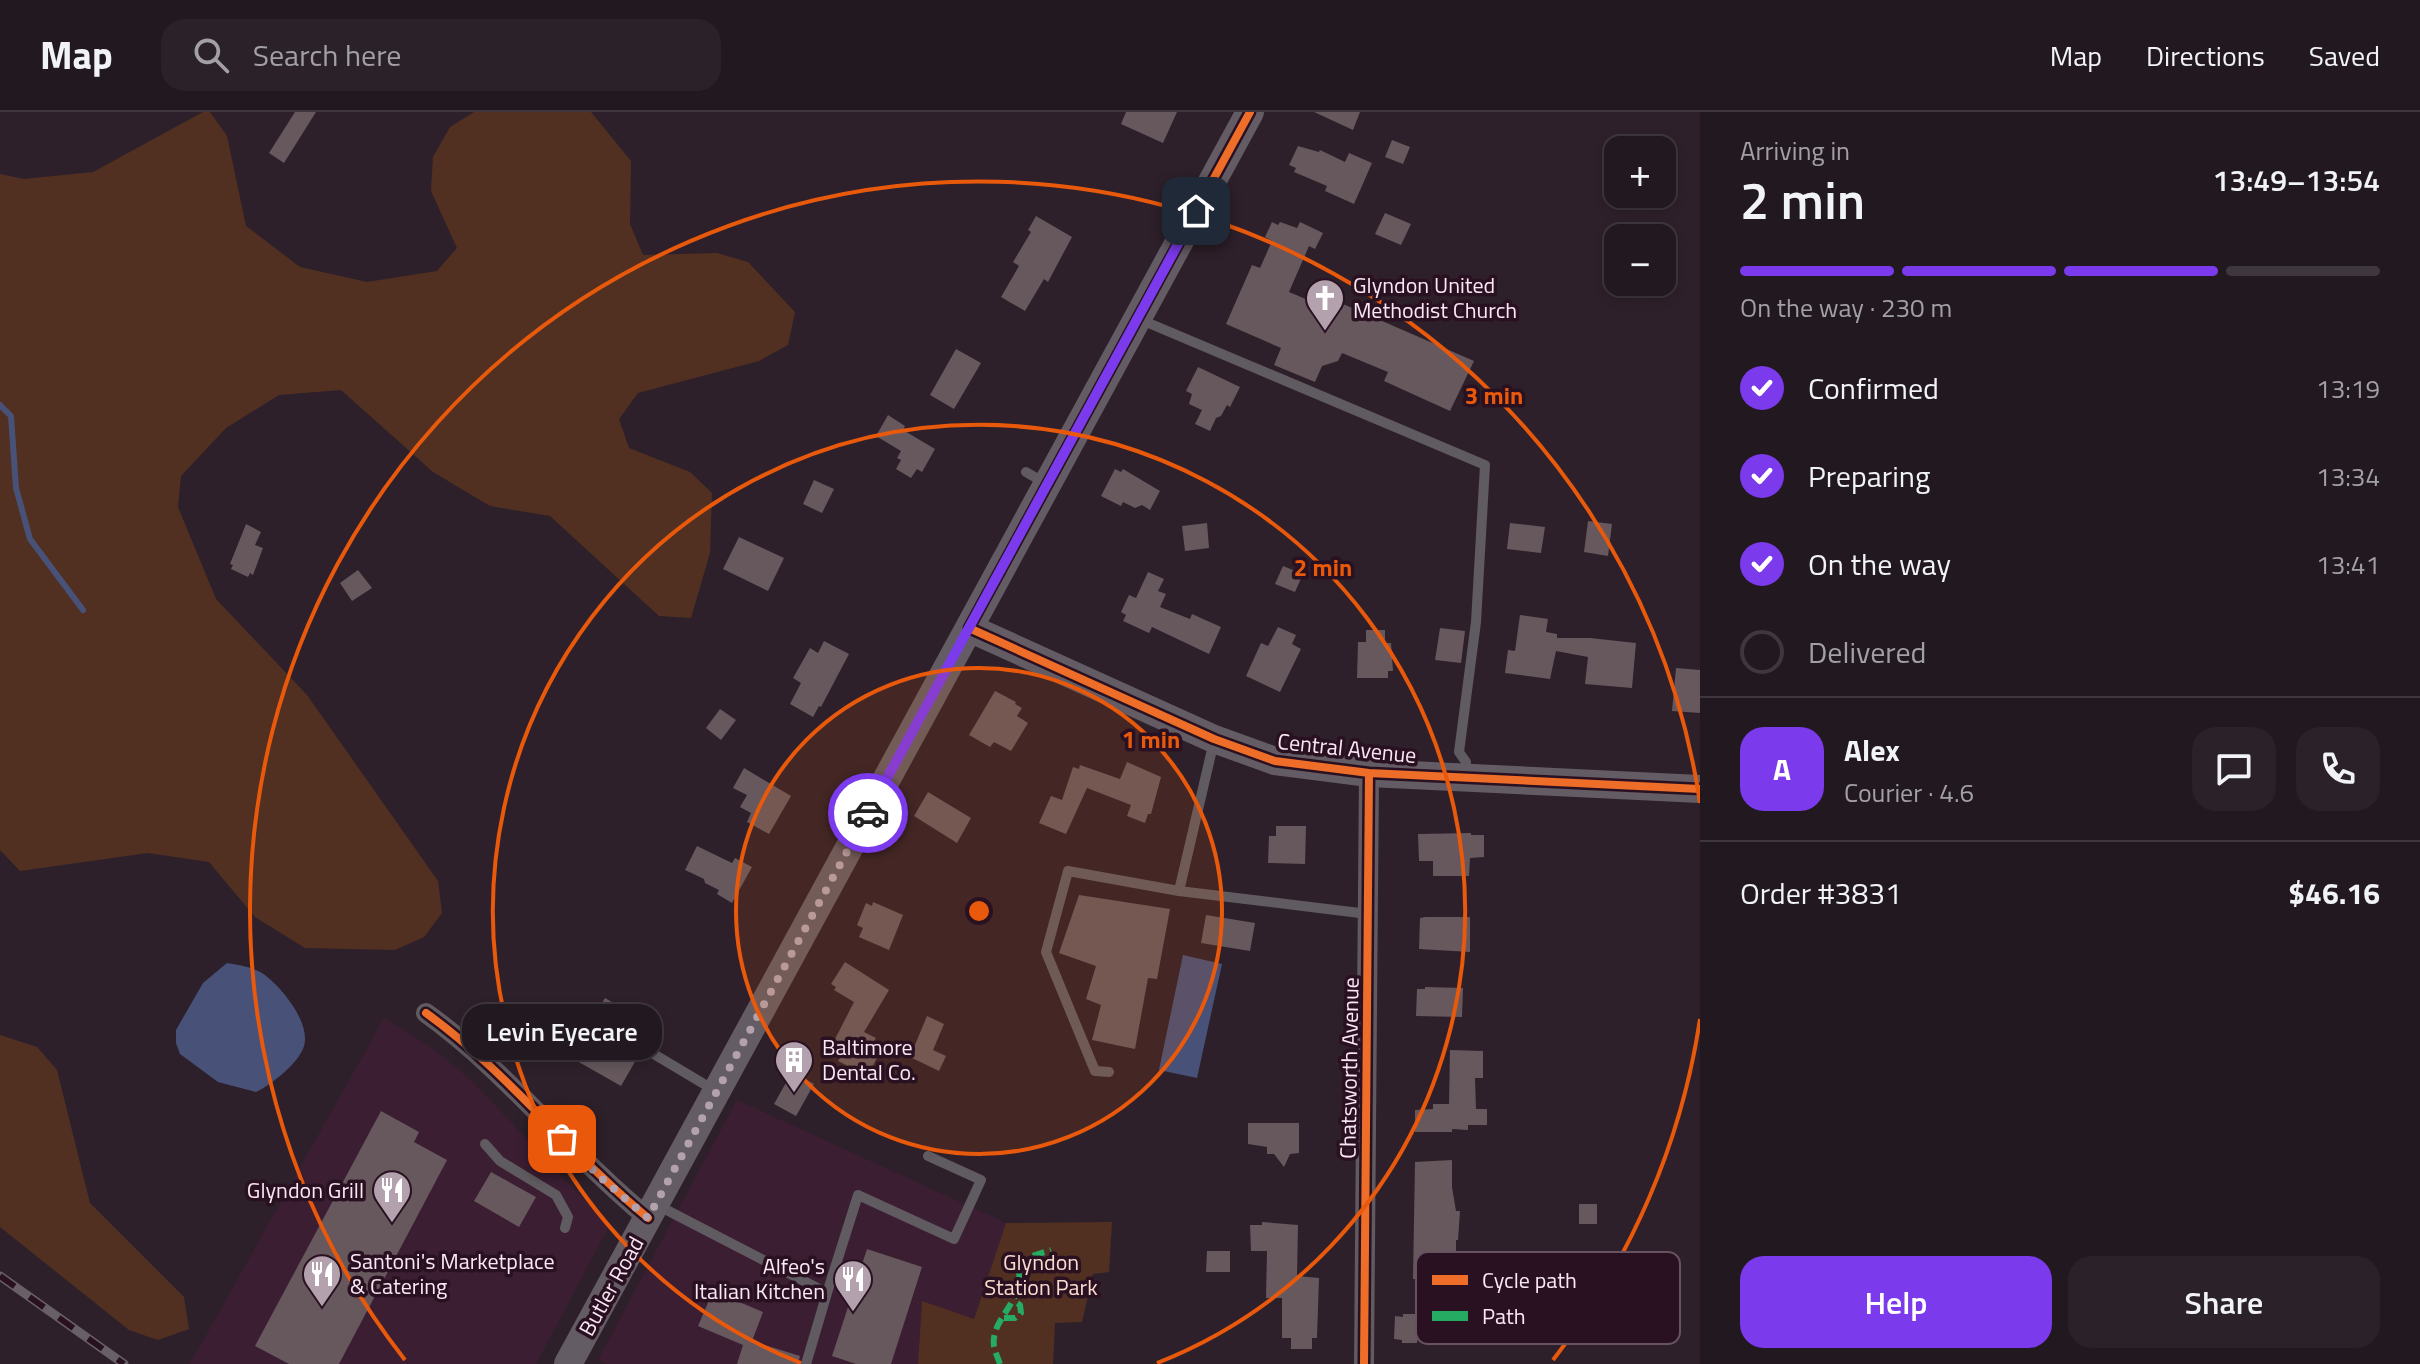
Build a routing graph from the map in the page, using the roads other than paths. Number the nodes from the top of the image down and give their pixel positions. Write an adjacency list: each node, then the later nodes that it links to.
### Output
1 (1250, 112): 2 (main road, Butler Road)
2 (1137, 318): 3 (main road, Butler Road); 6 (lane)
3 (969, 628): 4 (main road, Central Avenue); 13 (main road, Butler Road)
4 (1214, 739): 5 (main road, Central Avenue); 8 (lane)
5 (1369, 773): 6 (main road, Central Avenue); 9 (street, Chatsworth Avenue)
6 (1465, 778): 7 (main road, Central Avenue)
7 (1700, 789)
8 (1179, 891): 9 (lane); 12 (lane)
9 (1368, 914): 21 (street, Chatsworth Avenue)
10 (426, 1013): 16 (street)
11 (647, 1050): 13 (lane)
12 (1109, 1072)
13 (717, 1091): 16 (main road, Butler Road)
14 (485, 1144): 17 (lane)
15 (928, 1156): 18 (lane)
16 (652, 1211): 18 (lane); 19 (main road, Butler Road)
17 (565, 1228)
18 (827, 1293): 20 (lane)
19 (568, 1364)
20 (806, 1364)
21 (1364, 1364)

